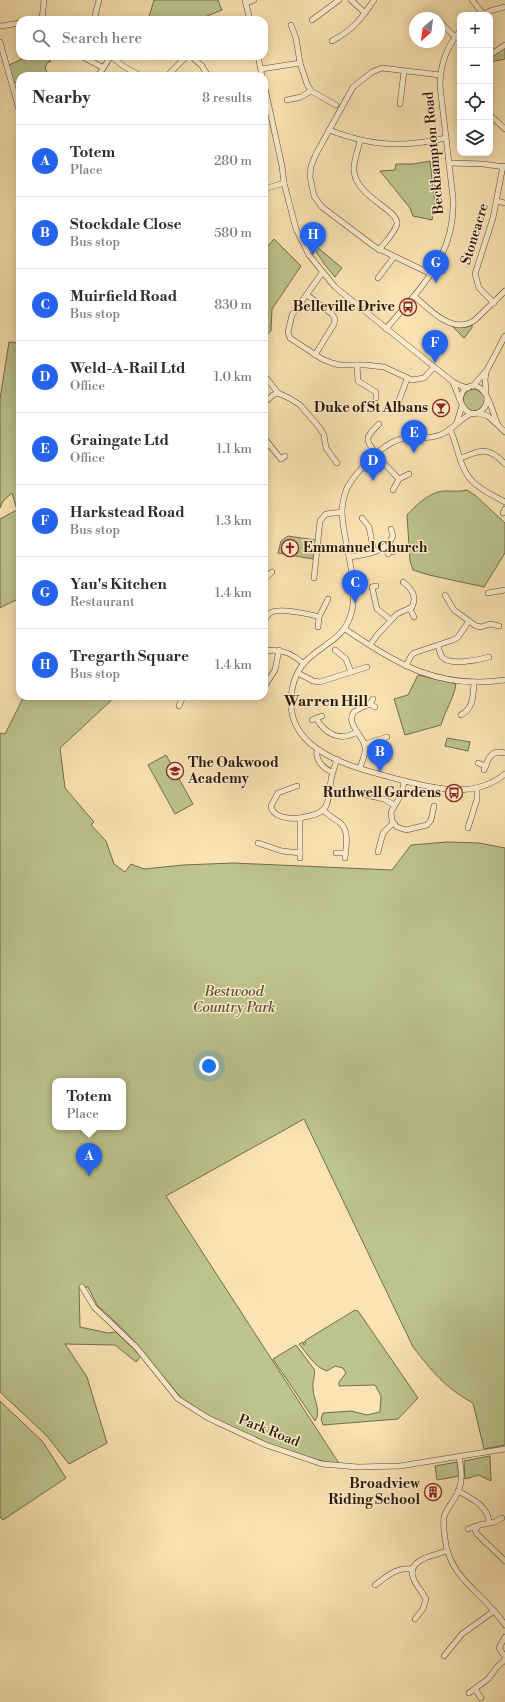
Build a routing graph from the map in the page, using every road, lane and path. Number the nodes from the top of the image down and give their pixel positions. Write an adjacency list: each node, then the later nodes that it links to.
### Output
1 (44, 0): 13 (street)
2 (99, 0): 14 (street)
3 (254, 0): 8 (street)
4 (339, 0): 16 (street)
5 (351, 0): 12 (street)
6 (374, 0): 12 (street)
7 (472, 0): 10 (street)
8 (246, 2): 15 (street)
9 (505, 8): 11 (street)
10 (480, 12)
11 (492, 12)
12 (365, 13): 22 (street)
13 (42, 16)
14 (95, 16)
15 (249, 16)
16 (312, 20)
17 (16, 24): 19 (street)
18 (291, 25): 32 (street)
19 (1, 26)
20 (445, 27): 21 (street)
21 (455, 36): 41 (street, Beckhampton Road)
22 (334, 38)
23 (0, 42): 44 (street)
24 (505, 46): 25 (street)
25 (493, 53)
26 (85, 60): 33 (street)
27 (108, 60): 33 (street)
28 (116, 60): 37 (street)
29 (183, 60): 38 (street)
30 (195, 60): 39 (street)
31 (259, 60): 34 (street)
32 (300, 63): 34 (street); 42 (street)
33 (102, 67): 36 (street)
34 (261, 69): 40 (street)
35 (404, 71): 41 (street); 43 (street); 50 (street)
36 (100, 72)
37 (134, 72)
38 (171, 72)
39 (206, 72)
40 (261, 72)
41 (440, 75): 51 (street, Beckhampton Road)
42 (311, 91): 45 (street); 47 (street)
43 (394, 98)
44 (16, 99)
45 (287, 100)
46 (268, 102): 55 (street)
47 (336, 105)
48 (493, 118): 49 (street)
49 (505, 129)
50 (329, 130): 52 (street); 59 (street)
51 (446, 138): 52 (street); 53 (street, Beckhampton Road)
52 (360, 141): 59 (street)
53 (449, 163): 54 (street); 62 (street, Beckhampton Road)
54 (504, 166): 57 (street, Stoneacre)
55 (284, 183): 56 (street); 61 (street)
56 (268, 188)
57 (497, 201): 58 (street); 67 (street, Stoneacre)
58 (505, 203)
59 (379, 250): 60 (street)
60 (394, 257): 62 (street); 63 (street)
61 (322, 273): 65 (street); 68 (street)
62 (431, 274): 66 (street, Beckhampton Road)
63 (381, 276)
64 (505, 291): 67 (street)
65 (307, 295): 70 (street); 70 (street)
66 (414, 296): 67 (street); 68 (street, Beckhampton Road)
67 (494, 302)
68 (386, 329): 72 (street)
69 (505, 336): 73 (street)
70 (316, 355): 71 (street)
71 (357, 365): 74 (street); 80 (street)
72 (434, 367): 74 (street); 76 (street)
73 (487, 370): 77 (street); 79 (street)
74 (408, 379): 83 (street)
75 (268, 380): 78 (street)
76 (452, 382): 77 (street); 82 (street)
77 (470, 387): 79 (street); 82 (street)
78 (278, 393): 81 (street); 95 (street)
79 (487, 397): 85 (street); 88 (street)
80 (376, 398)
81 (268, 400)
82 (460, 400): 84 (street)
83 (398, 403)
84 (462, 406): 85 (street); 86 (street)
85 (475, 413): 86 (street); 88 (street)
86 (457, 422): 89 (street)
87 (376, 425): 92 (street)
88 (498, 425): 90 (street)
89 (450, 429): 92 (street); 94 (street)
90 (505, 432)
91 (269, 444): 93 (street)
92 (377, 455): 98 (street); 101 (street)
93 (285, 456)
94 (461, 458): 96 (street); 100 (street)
95 (337, 464)
96 (505, 464)
97 (409, 474): 98 (street)
98 (398, 479): 99 (street)
99 (393, 490)
100 (505, 502)
101 (342, 512): 107 (street); 108 (street)
102 (365, 519): 105 (street)
103 (394, 531): 104 (street)
104 (386, 546): 105 (street); 106 (street)
105 (374, 552): 107 (street)
106 (390, 552)
107 (349, 557): 127 (street)
108 (316, 575)
109 (268, 576): 110 (street)
110 (273, 582)
111 (403, 582): 117 (street)
112 (376, 586): 118 (street)
113 (505, 590): 114 (street)
114 (492, 594)
115 (445, 595): 124 (street)
116 (328, 603): 121 (street)
117 (410, 609): 122 (street); 123 (street)
118 (378, 610): 119 (street); 123 (street)
119 (374, 615)
120 (268, 616): 121 (street)
121 (319, 617): 125 (street)
122 (414, 617)
123 (391, 620): 128 (street)
124 (469, 621): 126 (street); 129 (street)
125 (318, 627)
126 (495, 627)
127 (345, 629): 128 (street); 134 (street)
128 (370, 645): 135 (street)
129 (438, 645): 133 (street); 135 (street)
130 (279, 650): 131 (street); 134 (street); 139 (street)
131 (268, 651)
132 (339, 651): 138 (street)
133 (489, 657)
134 (304, 664): 137 (street)
135 (406, 666): 141 (street)
136 (365, 669): 138 (street)
137 (298, 672): 138 (street); 152 (street)
138 (352, 672)
139 (268, 679)
140 (505, 680): 141 (street)
141 (474, 682): 147 (street)
142 (181, 700): 144 (street)
143 (373, 703): 146 (street)
144 (179, 706)
145 (349, 709): 146 (street)
146 (354, 713): 149 (street)
147 (464, 715)
148 (317, 718): 149 (street)
149 (357, 732): 151 (street)
150 (384, 740): 151 (street)
151 (365, 744): 156 (street)
152 (317, 750): 154 (street); 157 (street)
153 (505, 753): 155 (street)
154 (337, 759): 156 (street); 157 (street)
155 (478, 763)
156 (360, 768): 159 (street)
157 (332, 772): 165 (street)
158 (505, 774): 161 (street)
159 (404, 781): 161 (street); 163 (street)
160 (294, 785): 166 (street)
161 (476, 788): 167 (street)
162 (365, 793): 163 (street)
163 (394, 805): 168 (street)
164 (435, 809): 168 (street)
165 (323, 810): 166 (street); 171 (street)
166 (300, 818): 169 (street)
167 (462, 821)
168 (393, 823): 170 (street)
169 (260, 846)
170 (380, 850)
171 (336, 853)
172 (82, 1287): 174 (street, Park Road)
173 (505, 1449): 174 (street, Park Road)
174 (459, 1457): 175 (street)
175 (458, 1491): 177 (street); 180 (street)
176 (502, 1518): 177 (street)
177 (488, 1522): 178 (street)
178 (476, 1526): 179 (street); 181 (street)
179 (468, 1529)
180 (447, 1551): 182 (street); 184 (street)
181 (504, 1559)
182 (412, 1569): 183 (street); 185 (street)
183 (375, 1585)
184 (494, 1611): 186 (street); 188 (street)
185 (418, 1618)
186 (505, 1625)
187 (505, 1637): 189 (street)
188 (444, 1656)
189 (505, 1657)
190 (505, 1660): 191 (street)
191 (475, 1689): 192 (street); 193 (street)
192 (469, 1693)
193 (481, 1698)

